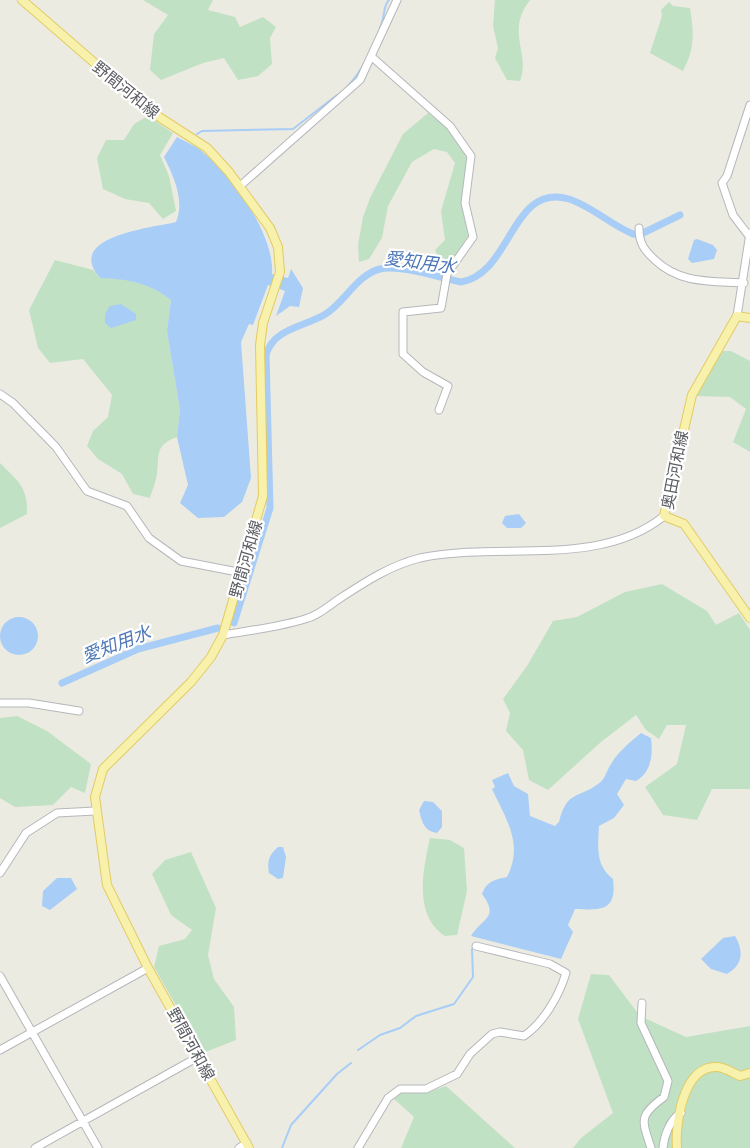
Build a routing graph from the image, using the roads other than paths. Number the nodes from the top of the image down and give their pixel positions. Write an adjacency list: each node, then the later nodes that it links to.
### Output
1 (22, 0): 5 (main road, 野間河和線)
2 (397, 0): 3 (street)
3 (372, 57): 5 (street); 12 (street)
4 (750, 105): 7 (street)
5 (240, 186): 14 (main road, 野間河和線)
6 (639, 228): 8 (street)
7 (749, 235): 8 (street)
8 (744, 283): 9 (street)
9 (737, 316): 10 (main road); 13 (main road, 奥田河和線)
10 (750, 318)
11 (0, 394): 14 (street)
12 (439, 410)
13 (664, 516): 15 (main road, 奥田河和線); 16 (street)
14 (243, 573): 16 (main road, 野間河和線)
15 (750, 618)
16 (223, 635): 19 (main road, 野間河和線)
17 (0, 703): 18 (street)
18 (80, 711)
19 (95, 811): 20 (street); 22 (main road, 野間河和線)
20 (0, 873)
21 (476, 946): 34 (street)
22 (148, 968): 25 (street); 27 (main road, 野間河和線)
23 (0, 976): 25 (street)
24 (642, 1003): 35 (street)
25 (31, 1032): 26 (street); 30 (street)
26 (0, 1050)
27 (198, 1057): 30 (street); 31 (main road, 野間河和線)
28 (750, 1073): 29 (main road)
29 (681, 1113): 36 (street); 37 (main road)
30 (82, 1120): 32 (street); 33 (street)
31 (245, 1146)
32 (34, 1148)
33 (98, 1148)
34 (358, 1148)
35 (651, 1148)
36 (663, 1148)
37 (677, 1148)

